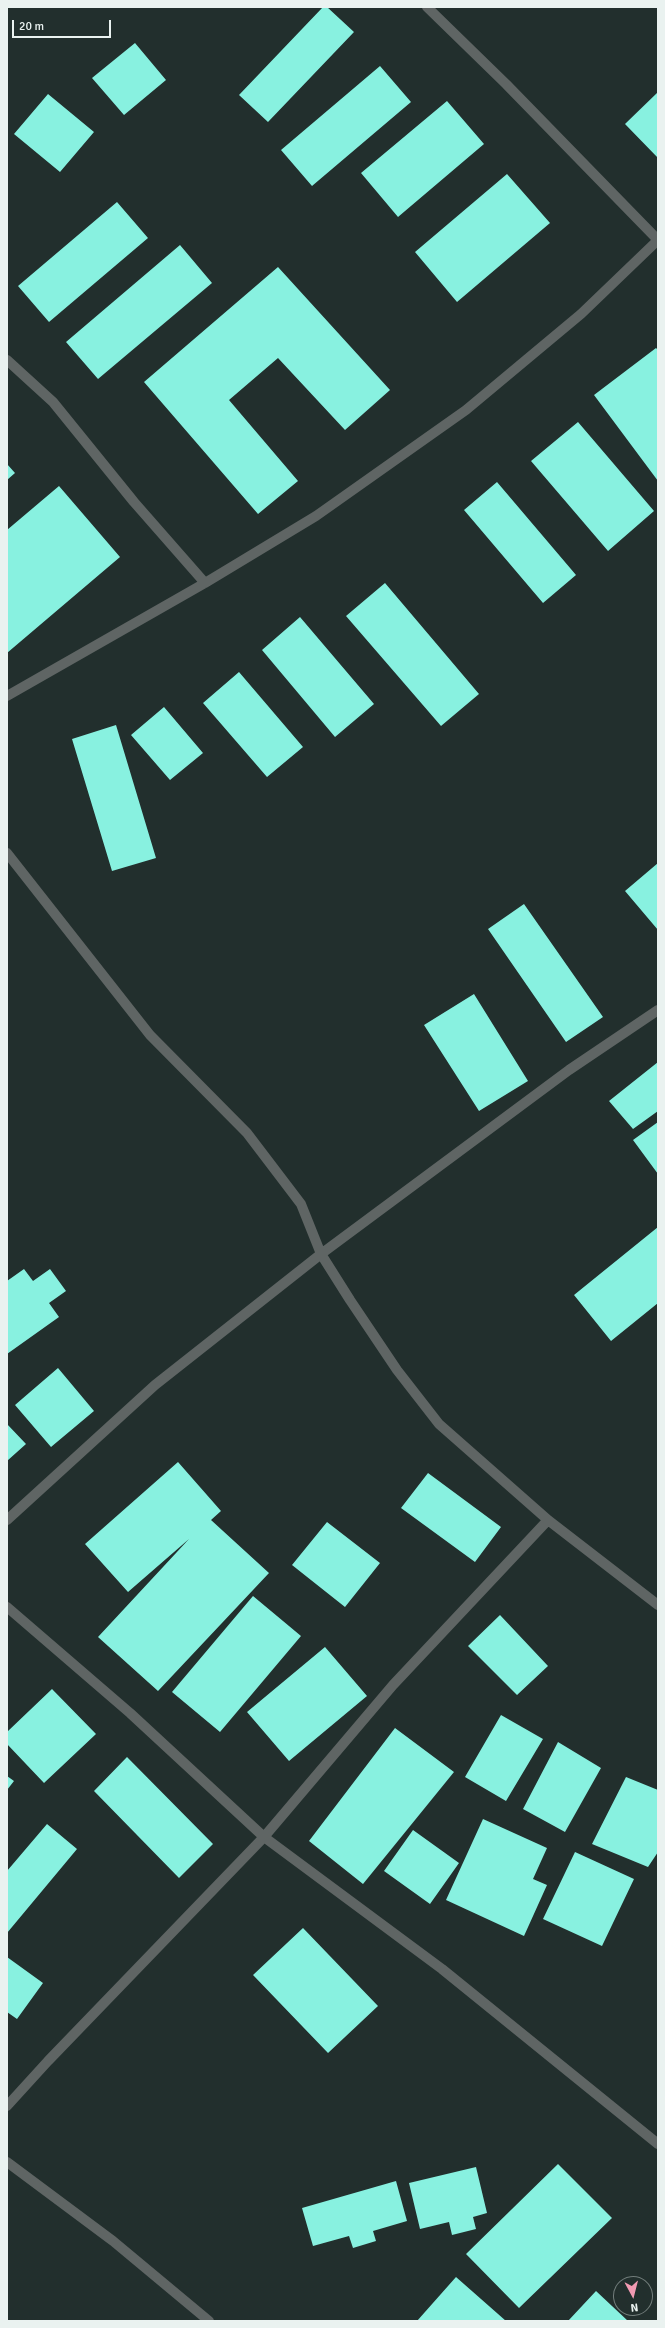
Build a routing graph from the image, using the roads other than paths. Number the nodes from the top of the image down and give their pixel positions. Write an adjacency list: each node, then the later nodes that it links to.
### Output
1 (427, 7): 2 (street)
2 (658, 240): 4 (street)
3 (7, 360): 4 (street)
4 (205, 583): 5 (street)
5 (7, 696)
6 (7, 853): 8 (street)
7 (658, 1010): 8 (street)
8 (321, 1254): 9 (street); 10 (street)
9 (7, 1520)
10 (548, 1520): 11 (street); 13 (street)
11 (658, 1605)
12 (7, 1607): 13 (street)
13 (264, 1837): 14 (street); 15 (street)
14 (7, 2106)
15 (658, 2144)
16 (7, 2162): 17 (street)
17 (209, 2321)

